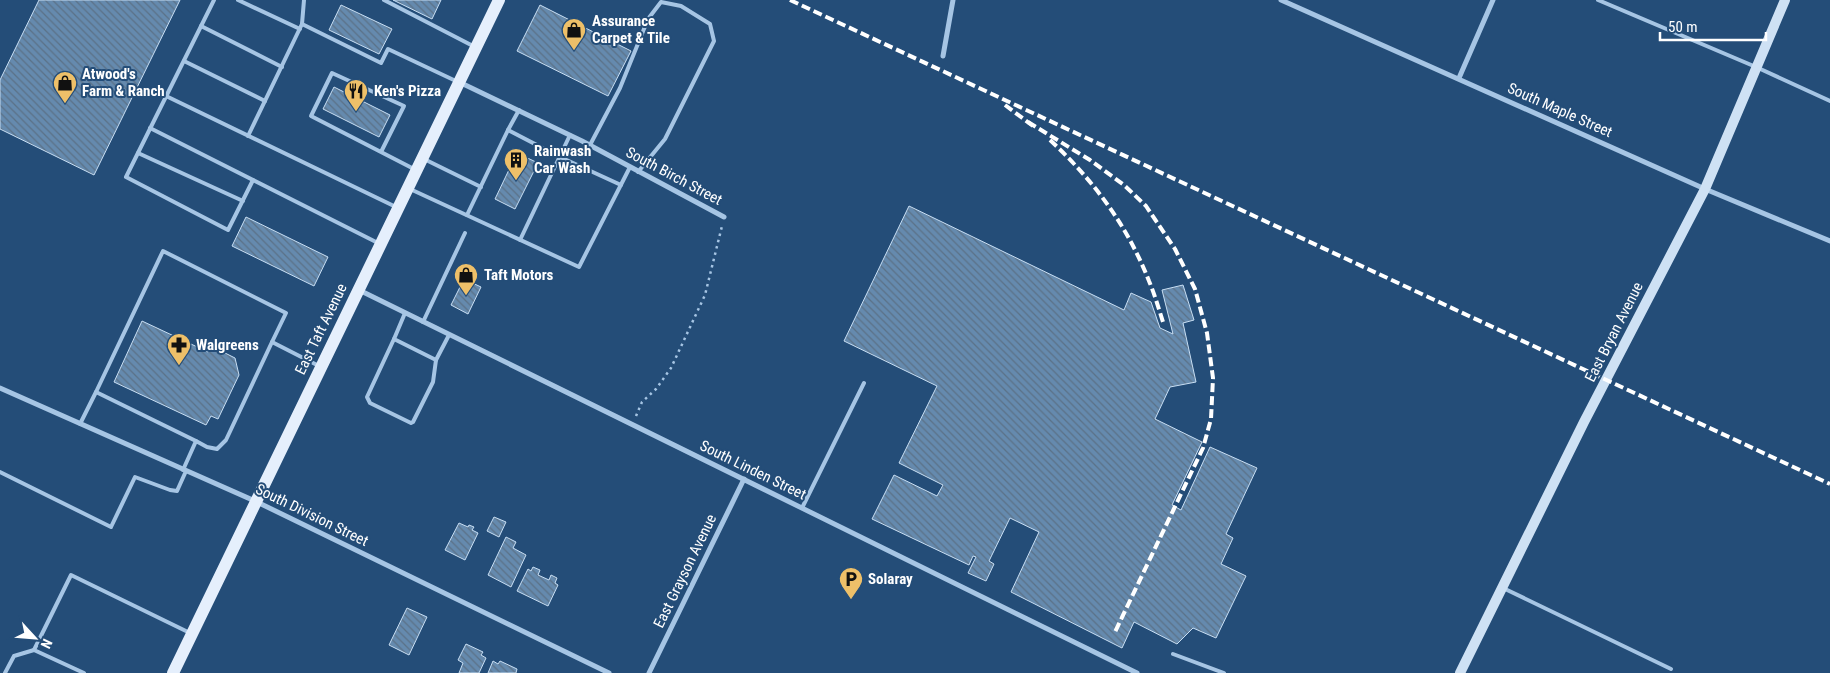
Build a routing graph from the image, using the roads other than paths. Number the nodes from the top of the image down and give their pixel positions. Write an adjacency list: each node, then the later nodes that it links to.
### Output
1 (214, 0): 12 (lane)
2 (238, 0): 13 (lane)
3 (304, 0): 11 (lane)
4 (384, 0): 14 (lane)
5 (499, 0): 14 (main road, East Taft Avenue)
6 (953, 0): 15 (street)
7 (1281, 0): 19 (street, South Maple Street)
8 (1493, 0): 19 (street)
9 (1598, 0): 18 (lane)
10 (1785, 0): 18 (street, East Bryan Avenue)
11 (302, 24): 13 (lane); 20 (lane)
12 (201, 26): 16 (lane); 17 (lane)
13 (300, 30): 17 (lane)
14 (475, 47): 20 (main road, East Taft Avenue)
15 (943, 56)
16 (184, 61): 21 (lane); 22 (lane)
17 (282, 67): 22 (lane)
18 (1756, 67): 23 (lane); 41 (street, East Bryan Avenue)
19 (1459, 78): 41 (street, South Maple Street)
20 (458, 82): 24 (street, South Birch Street); 33 (main road, East Taft Avenue)
21 (166, 96): 25 (lane); 28 (lane)
22 (265, 101): 28 (lane)
23 (1830, 102)
24 (518, 110): 26 (lane); 27 (street, South Birch Street)
25 (150, 128): 31 (lane); 37 (lane)
26 (508, 130): 32 (lane); 39 (lane)
27 (570, 135): 29 (street, South Birch Street); 32 (lane)
28 (248, 136): 43 (lane)
29 (590, 145): 34 (street, South Birch Street); 36 (lane)
30 (381, 152): 30 (lane); 35 (lane)
31 (138, 153): 42 (lane); 42 (lane)
32 (560, 157): 38 (lane); 47 (lane)
33 (422, 158): 35 (main road, East Taft Avenue); 39 (lane)
34 (630, 167): 36 (street, South Birch Street); 38 (lane)
35 (416, 170): 40 (main road, East Taft Avenue)
36 (638, 172): 45 (street, South Birch Street)
37 (254, 180): 42 (lane); 49 (lane)
38 (621, 184): 47 (lane)
39 (481, 187): 44 (lane)
40 (407, 188): 43 (main road, East Taft Avenue); 44 (lane)
41 (1705, 189): 48 (street, South Maple Street); 68 (street, East Bryan Avenue)
42 (243, 201)
43 (397, 208): 49 (main road, East Taft Avenue)
44 (467, 215): 47 (lane)
45 (724, 217)
46 (465, 233): 52 (lane)
47 (520, 240)
48 (1830, 241)
49 (380, 244): 50 (main road, East Taft Avenue)
50 (358, 290): 51 (street, South Linden Street); 57 (main road, East Taft Avenue)
51 (405, 313): 52 (street, South Linden Street); 54 (lane)
52 (422, 322): 53 (street, South Linden Street)
53 (449, 335): 56 (lane); 65 (street, South Linden Street)
54 (394, 339): 56 (lane); 56 (lane)
55 (272, 342): 57 (lane); 60 (lane); 62 (lane)
56 (436, 360)
57 (321, 367): 66 (main road, East Taft Avenue)
58 (864, 383): 67 (lane)
59 (0, 388): 61 (street, South Division Street)
60 (96, 392): 61 (lane); 62 (lane)
61 (80, 424): 63 (street, South Division Street)
62 (196, 441): 63 (lane)
63 (184, 470): 64 (lane); 66 (street, South Division Street)
64 (0, 472)
65 (744, 480): 67 (street, South Linden Street); 78 (street, East Grayson Avenue)
66 (257, 502): 69 (main road, East Taft Avenue); 77 (street, South Division Street)
67 (802, 508): 73 (street, South Linden Street)
68 (1503, 588): 72 (lane); 81 (street, East Bryan Avenue)
69 (192, 634): 70 (lane); 76 (main road, East Taft Avenue)
70 (34, 650): 74 (lane); 75 (lane)
71 (1174, 654): 80 (lane)
72 (1671, 670)
73 (1128, 671): 79 (street, South Linden Street)
74 (5, 673)
75 (84, 673)
76 (173, 673)
77 (609, 673)
78 (649, 673)
79 (1137, 673)
80 (1224, 673)
81 (1460, 673)

